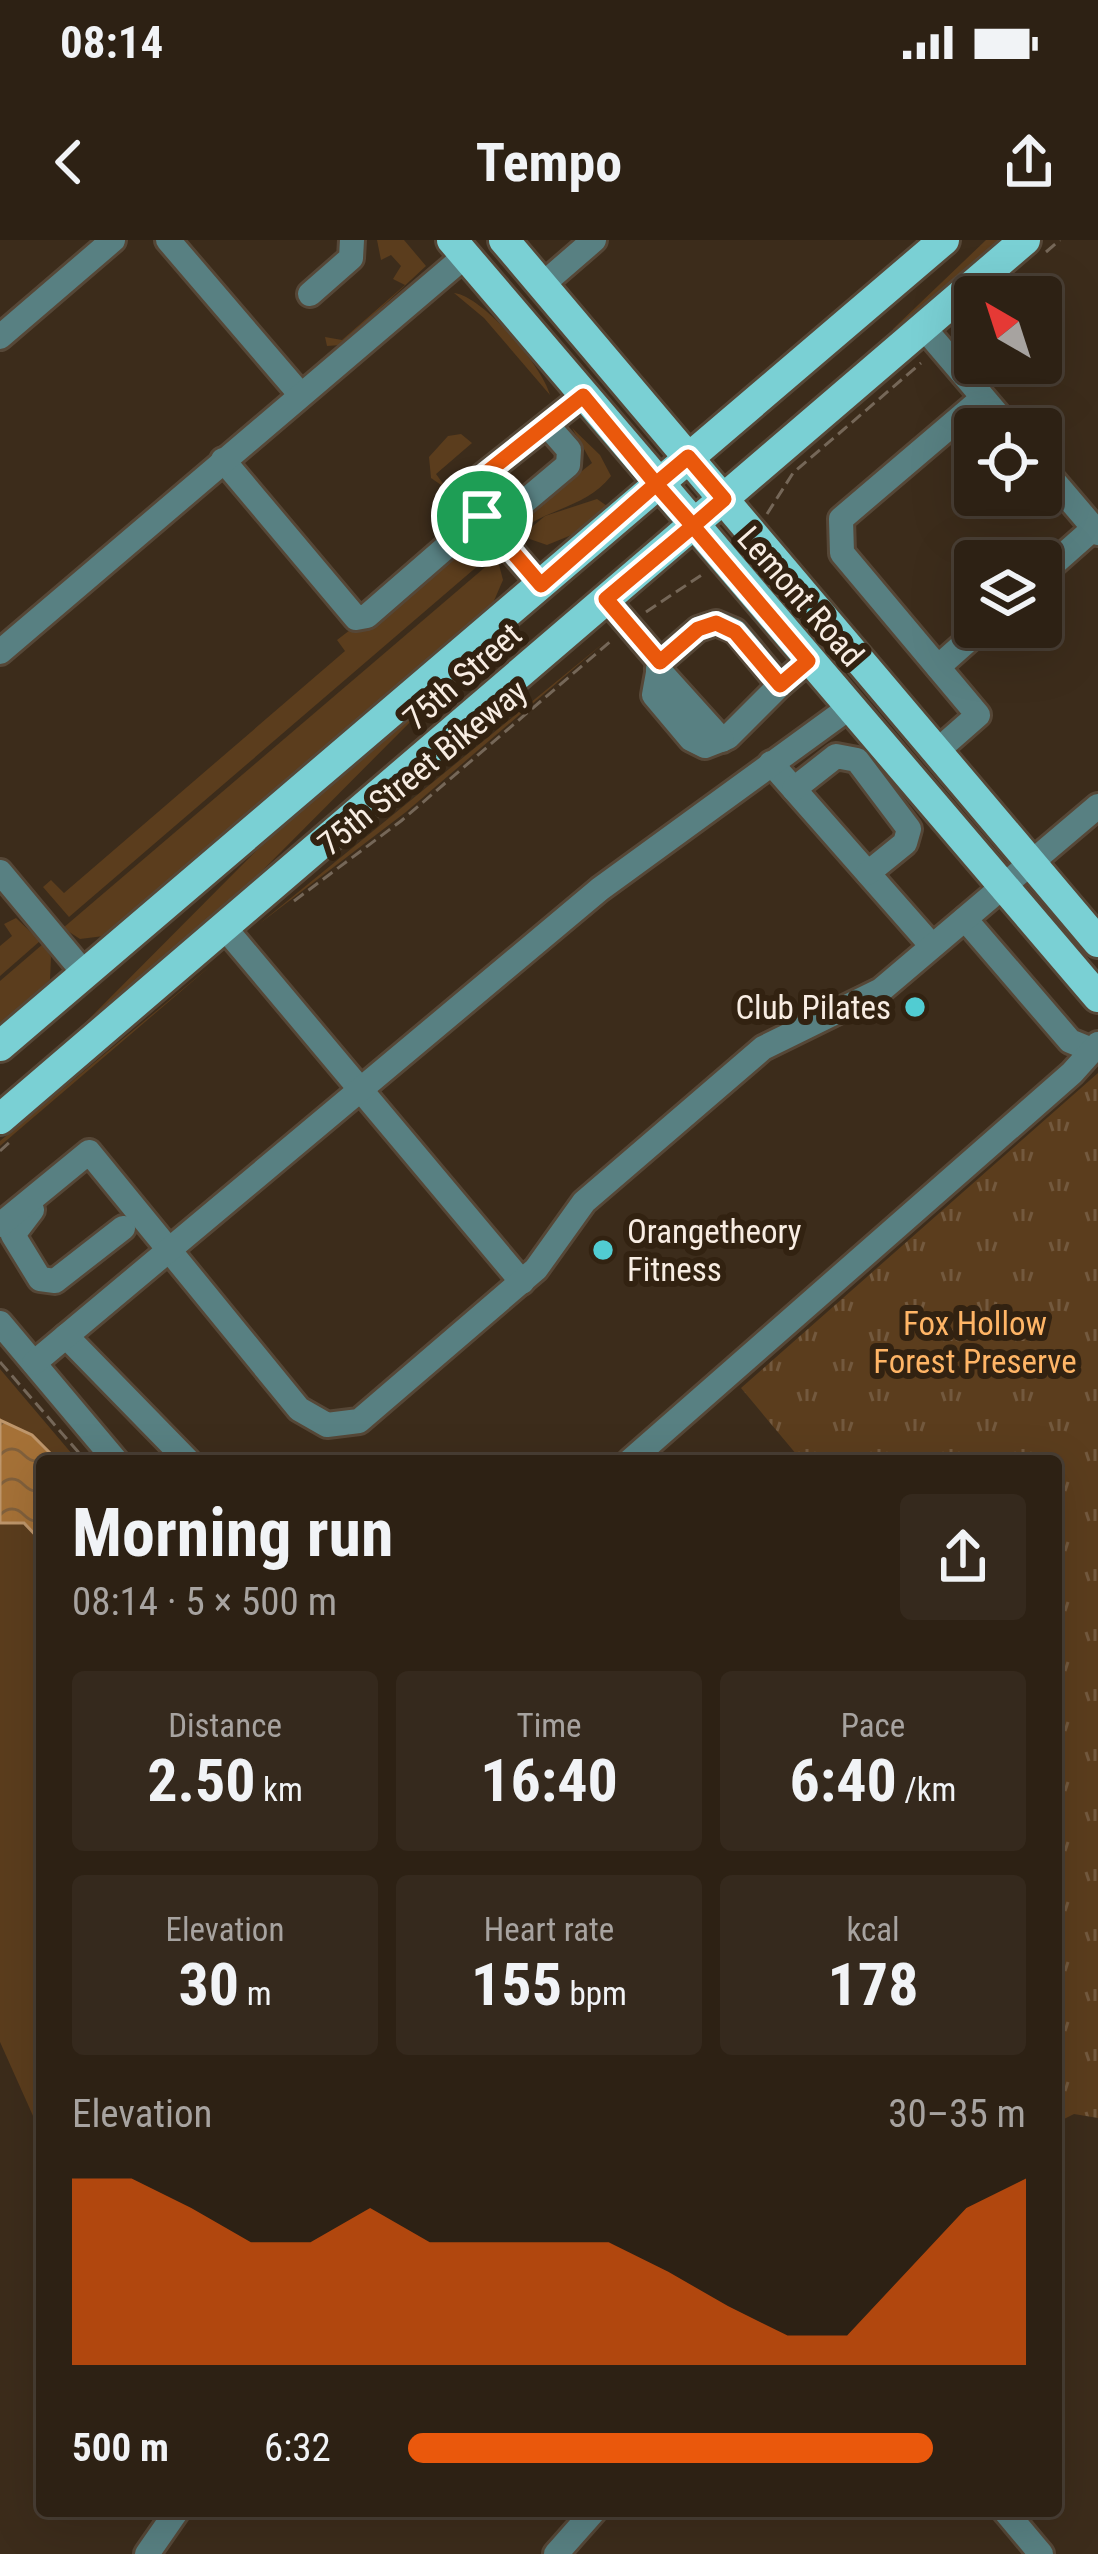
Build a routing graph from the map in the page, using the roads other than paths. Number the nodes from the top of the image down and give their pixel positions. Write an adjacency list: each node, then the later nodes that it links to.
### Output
1 (113, 240): 12 (street)
2 (168, 240): 13 (street)
3 (352, 240): 10 (street)
4 (504, 240): 9 (main road, Lemont Road)
5 (594, 240): 9 (street)
6 (944, 240): 18 (main road, 75th Street)
7 (1025, 240): 11 (main road, 75th Street)
8 (459, 248): 13 (street); 14 (main road, Lemont Road)
9 (542, 285): 18 (main road, Lemont Road)
10 (310, 294)
11 (924, 328): 15 (street); 22 (main road, 75th Street)
12 (0, 337)
13 (300, 394): 19 (street)
14 (583, 396): 17 (street); 20 (main road, Lemont Road)
15 (983, 398): 16 (street); 32 (street)
16 (992, 408)
17 (548, 427): 23 (street); 23 (street)
18 (688, 457): 20 (main road, 75th Street); 22 (main road, Lemont Road)
19 (223, 460): 23 (street); 30 (street)
20 (656, 484): 24 (main road, Lemont Road); 27 (main road, 75th Street)
21 (1062, 491): 25 (street)
22 (724, 499): 24 (main road, 75th Street); 36 (main road, Lemont Road)
23 (487, 523): 27 (street)
24 (693, 526): 28 (main road, 75th Street); 31 (main road, Lemont Road)
25 (1096, 531): 26 (street)
26 (1062, 558)
27 (541, 585): 49 (main road, 75th Street)
28 (606, 599): 33 (street); 46 (main road, 75th Street)
29 (960, 648): 32 (street)
30 (0, 652)
31 (808, 661): 34 (street); 35 (main road, Lemont Road)
32 (938, 668): 36 (street)
33 (658, 670): 34 (street); 34 (street)
34 (780, 685)
35 (850, 707): 37 (street); 43 (main road, Lemont Road)
36 (937, 751): 40 (main road, Lemont Road)
37 (771, 764): 38 (street); 53 (street)
38 (794, 789): 42 (street); 42 (street)
39 (1098, 806): 40 (street)
40 (1032, 862): 43 (street); 47 (main road, Lemont Road)
41 (0, 872): 44 (street)
42 (868, 874): 48 (street)
43 (1005, 884): 45 (street); 50 (main road, Lemont Road)
44 (9, 901): 49 (street)
45 (965, 919): 48 (street); 52 (street)
46 (224, 927): 53 (street); 54 (main road, 75th Street)
47 (1098, 942)
48 (932, 946): 59 (street)
49 (85, 974): 51 (main road, 75th Street)
50 (1098, 997)
51 (0, 1046)
52 (1095, 1047): 65 (street)
53 (360, 1091): 58 (street); 59 (street)
54 (0, 1120)
55 (59, 1177): 56 (street); 57 (street); 57 (street)
56 (132, 1221): 57 (street); 58 (street)
57 (5, 1240)
58 (172, 1250): 59 (street); 61 (street)
59 (521, 1282)
60 (0, 1323): 62 (street)
61 (66, 1336): 62 (street); 64 (street)
62 (34, 1363): 63 (street)
63 (111, 1455)
64 (182, 1455)
65 (637, 1455)
66 (173, 2517): 70 (street)
67 (589, 2517): 71 (street)
68 (1010, 2517): 69 (street)
69 (1040, 2553)
70 (147, 2554)
71 (556, 2554)

